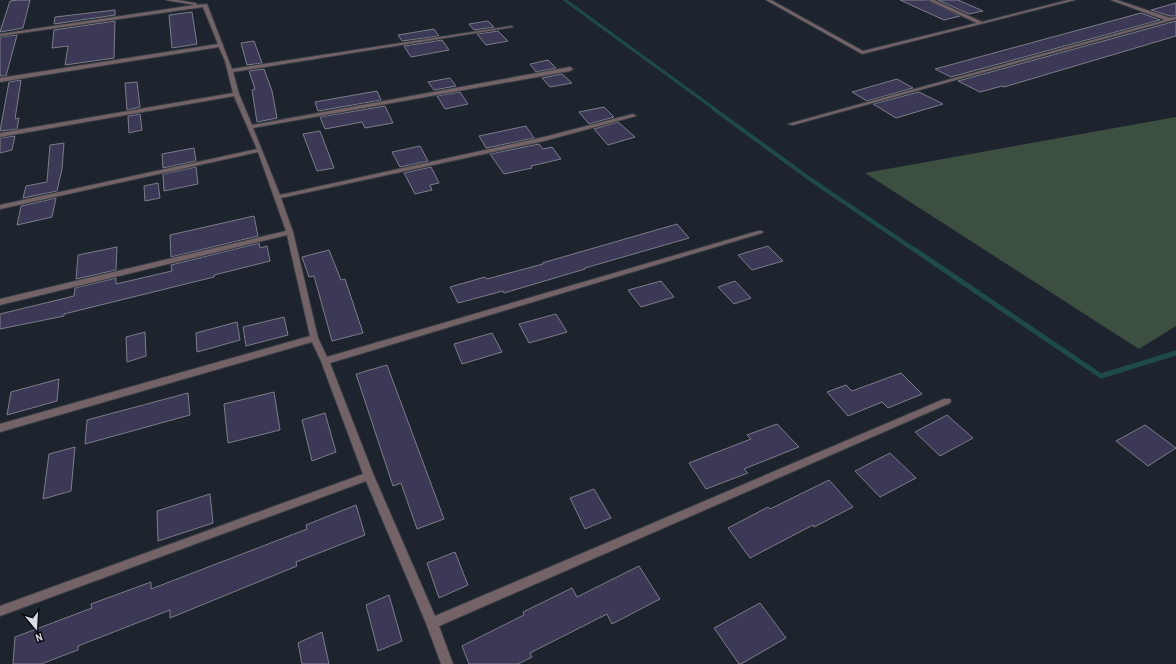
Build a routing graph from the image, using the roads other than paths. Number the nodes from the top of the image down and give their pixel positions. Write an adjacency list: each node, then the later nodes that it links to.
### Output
1 (168, 0): 6 (street)
2 (768, 0): 10 (street)
3 (930, 0): 10 (street)
4 (1073, 0): 10 (street)
5 (1113, 0): 8 (street)
6 (205, 5): 12 (street); 13 (street)
7 (1176, 18): 8 (street)
8 (1170, 20): 9 (street); 19 (street)
9 (1176, 22)
10 (981, 23)
11 (511, 27): 15 (street)
12 (0, 35)
13 (220, 45): 15 (street); 16 (street)
14 (570, 69): 20 (street)
15 (229, 71): 17 (street)
16 (0, 80)
17 (236, 94): 20 (street); 21 (street)
18 (633, 116): 23 (street)
19 (791, 124)
20 (250, 127): 22 (street)
21 (0, 135)
22 (260, 150): 23 (street); 24 (street)
23 (277, 197): 25 (street)
24 (0, 207)
25 (290, 232): 27 (street); 28 (street)
26 (760, 232): 29 (street)
27 (0, 302)
28 (314, 338): 29 (street); 31 (street)
29 (325, 361): 32 (street)
30 (947, 401): 34 (street)
31 (0, 428)
32 (369, 476): 33 (street); 34 (street)
33 (0, 611)
34 (432, 623): 35 (street)
35 (447, 664)

